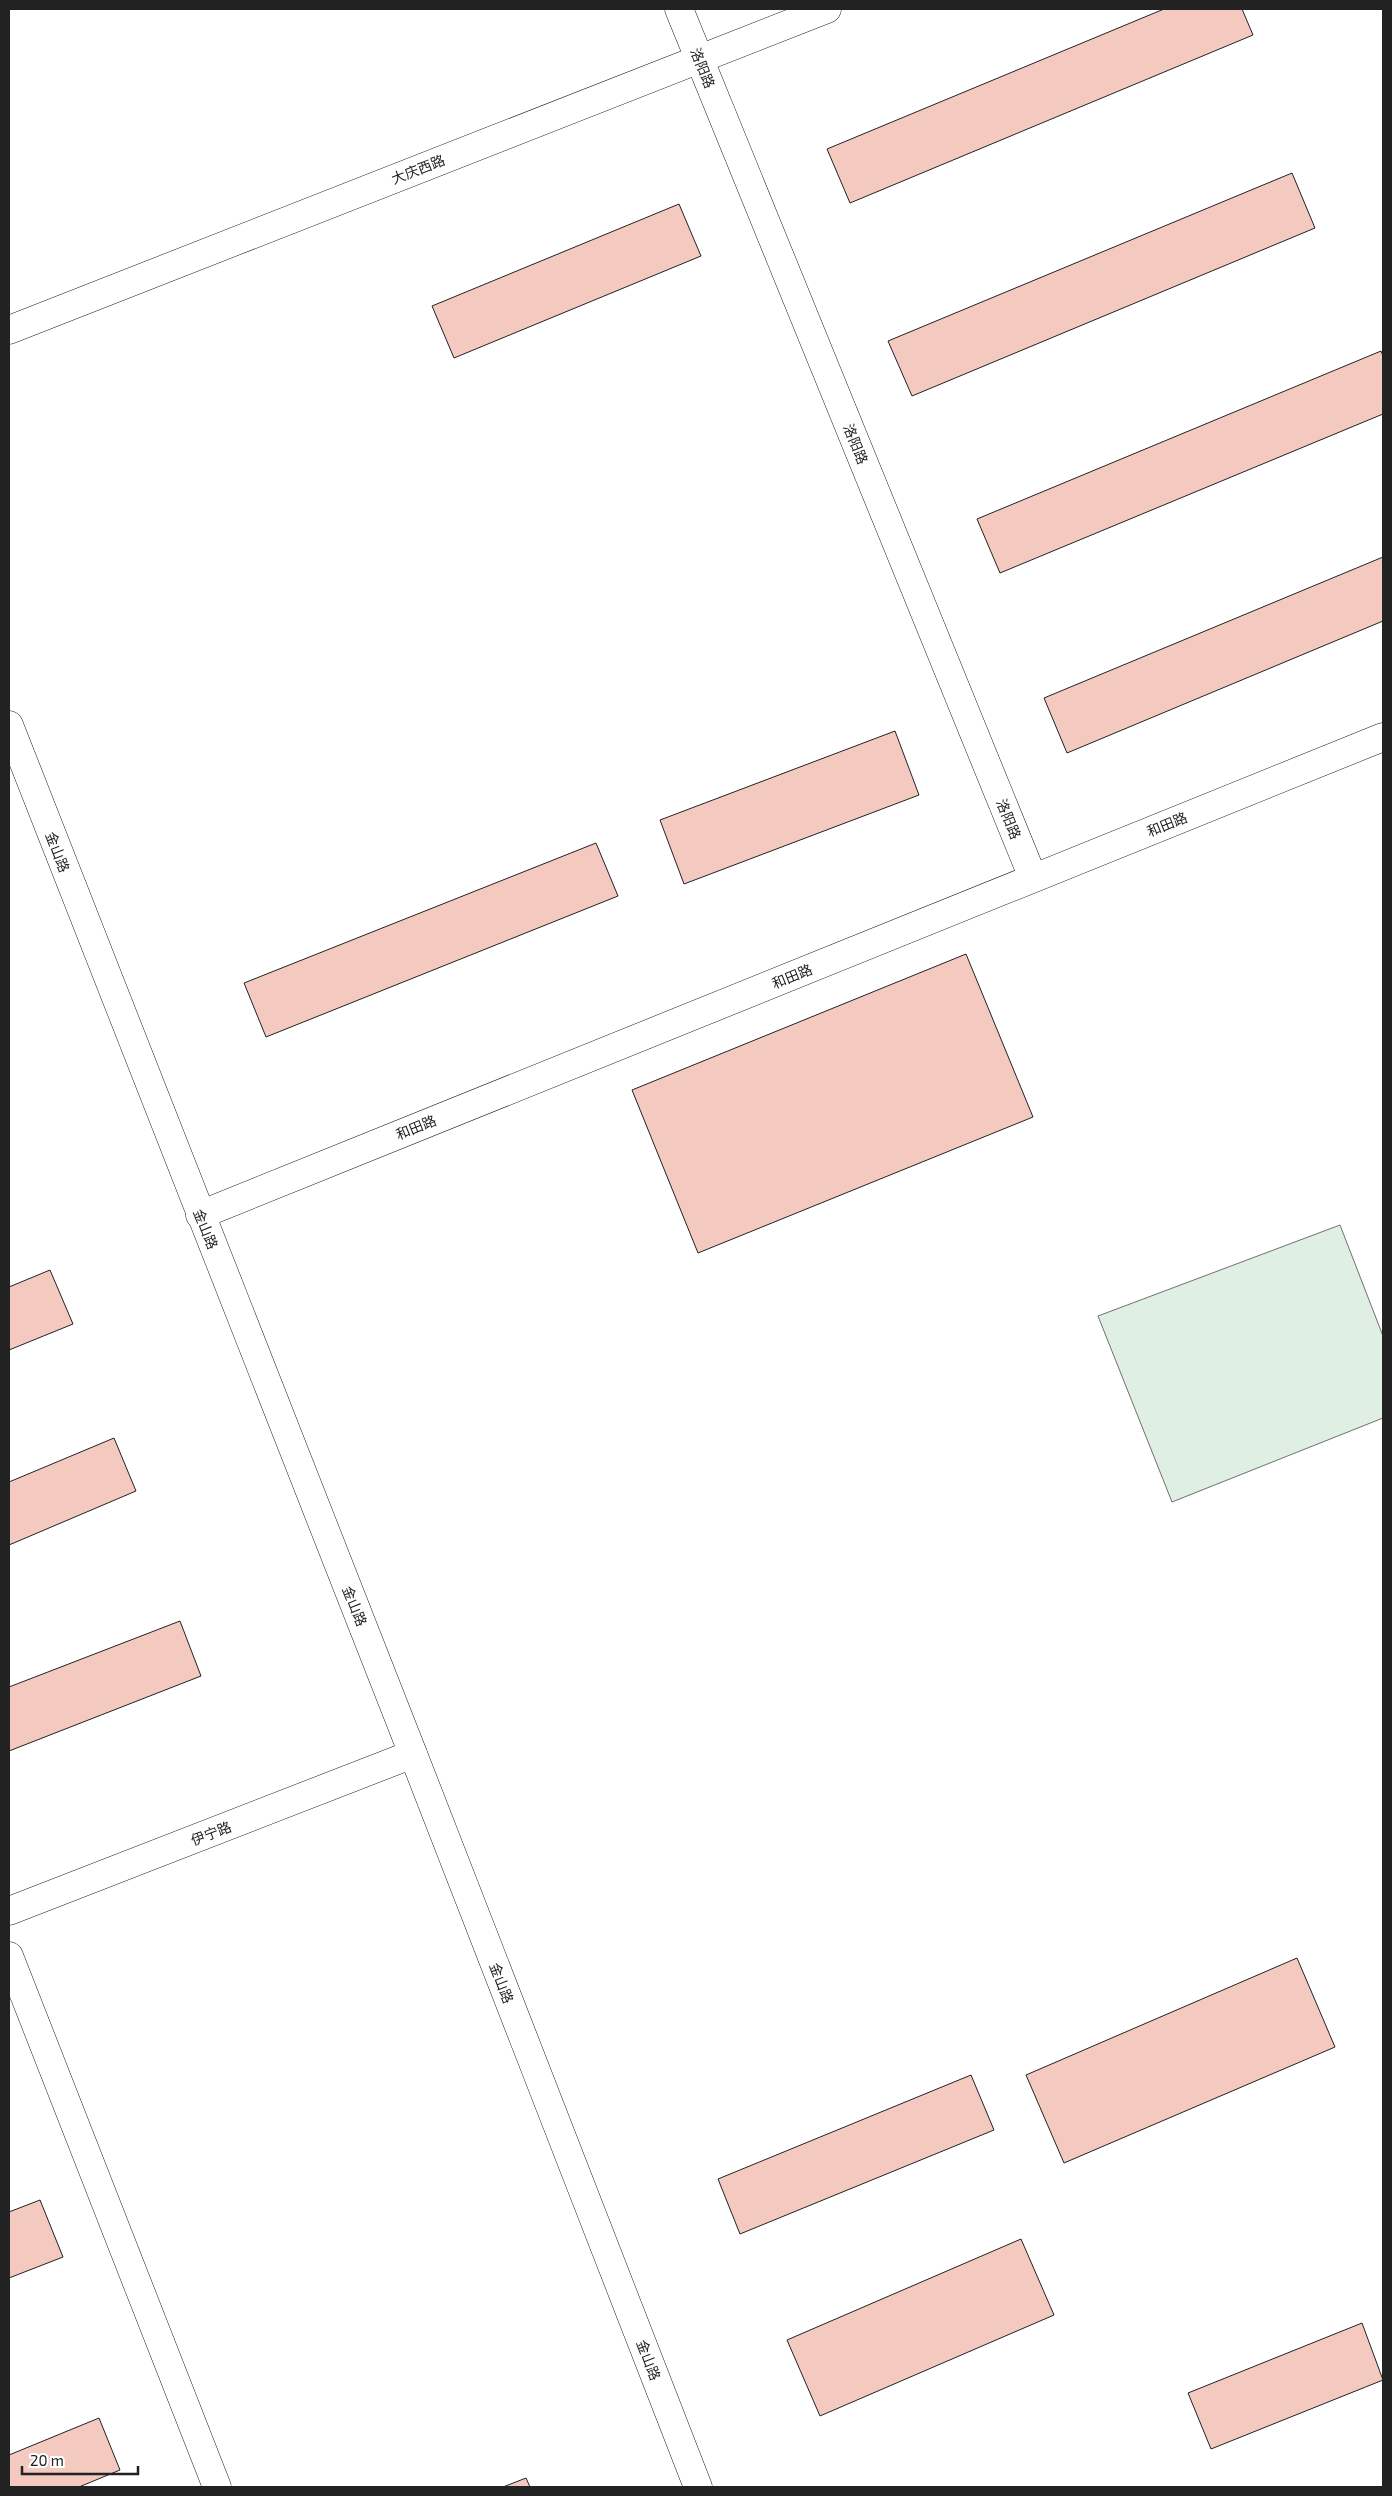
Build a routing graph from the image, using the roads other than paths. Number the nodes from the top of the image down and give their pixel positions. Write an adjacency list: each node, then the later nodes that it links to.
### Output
1 (679, 9): 3 (street, 洛阳路)
2 (827, 9): 3 (street, 大庆西路)
3 (699, 59): 4 (street, 大庆西路); 7 (street, 洛阳路)
4 (9, 330)
5 (9, 725): 8 (street, 金山路)
6 (1383, 737): 7 (street, 和田路)
7 (1033, 878): 8 (street, 和田路)
8 (200, 1215): 9 (street, 金山路)
9 (413, 1754): 10 (street, 伊宁路); 13 (street, 金山路)
10 (9, 1912)
11 (9, 1956): 12 (street)
12 (217, 2487)
13 (698, 2487)

